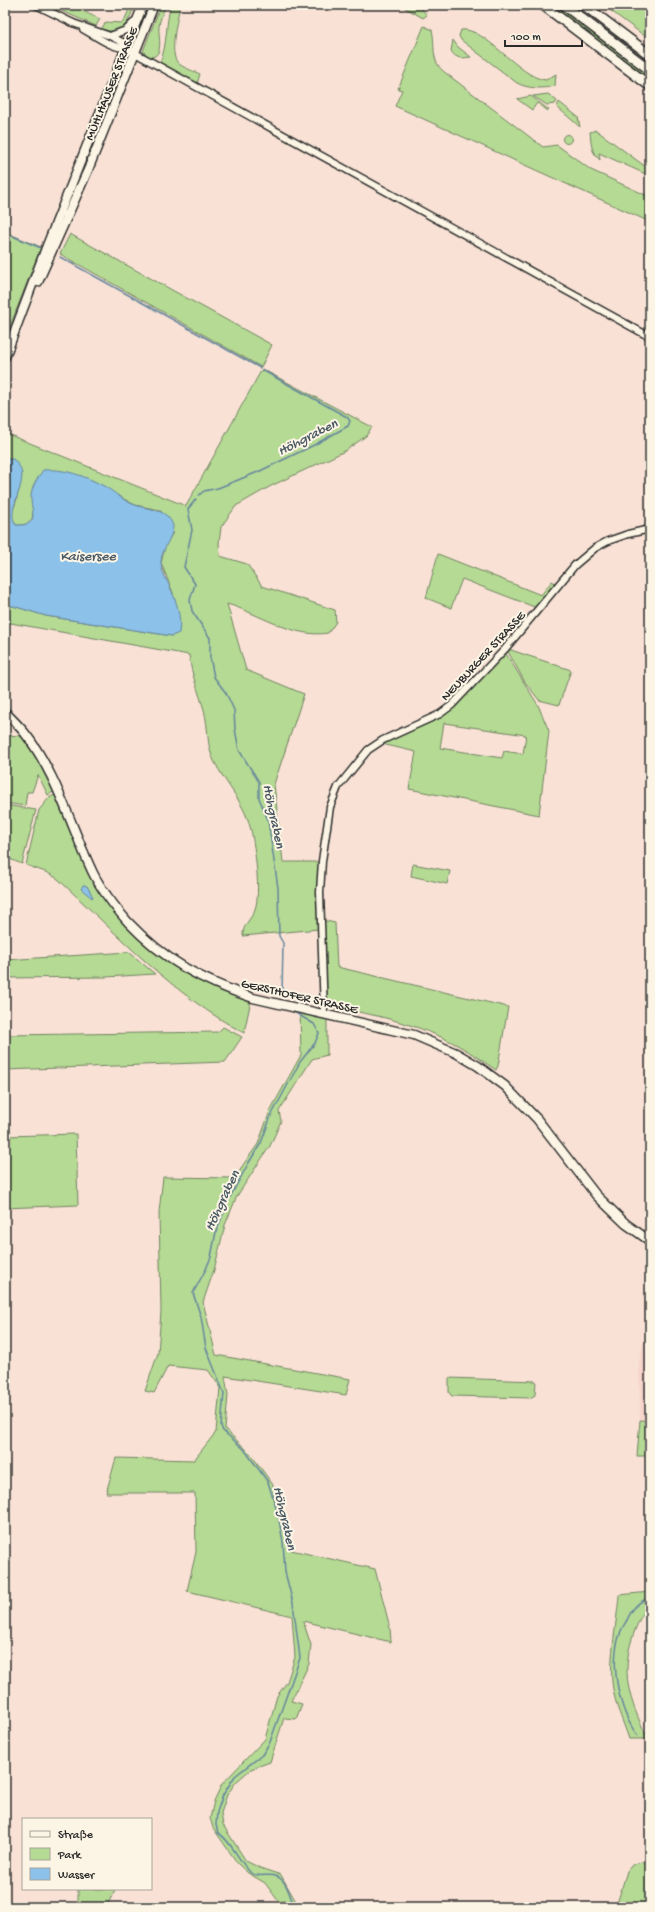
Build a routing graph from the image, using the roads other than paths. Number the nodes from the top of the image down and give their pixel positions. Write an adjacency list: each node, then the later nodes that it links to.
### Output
1 (36, 5): 10 (street, MÜHLHAUSER STRASSE)
2 (143, 5): 8 (main road, MÜHLHAUSER STRASSE)
3 (154, 5): 13 (main road, MÜHLHAUSER STRASSE)
4 (543, 5): 16 (highway)
5 (564, 5): 15 (highway)
6 (584, 5): 9 (highway)
7 (587, 5): 9 (highway)
8 (138, 17): 11 (street); 12 (main road, MÜHLHAUSER STRASSE)
9 (601, 18): 14 (highway)
10 (70, 22): 11 (street, MÜHLHAUSER STRASSE); 12 (street, MÜHLHAUSER STRASSE)
11 (110, 36): 12 (street, MÜHLHAUSER STRASSE)
12 (126, 48): 13 (street); 17 (main road, MÜHLHAUSER STRASSE)
13 (135, 52): 17 (main road, MÜHLHAUSER STRASSE); 18 (street)
14 (650, 55)
15 (650, 70)
16 (650, 86)
17 (14, 334): 19 (main road)
18 (650, 337)
19 (5, 357)
20 (650, 530): 22 (street, NEUBURGER STRASSE)
21 (5, 712): 22 (main road, GERSTHOFER STRASSE)
22 (324, 1014): 23 (main road, GERSTHOFER STRASSE)
23 (650, 1241)

